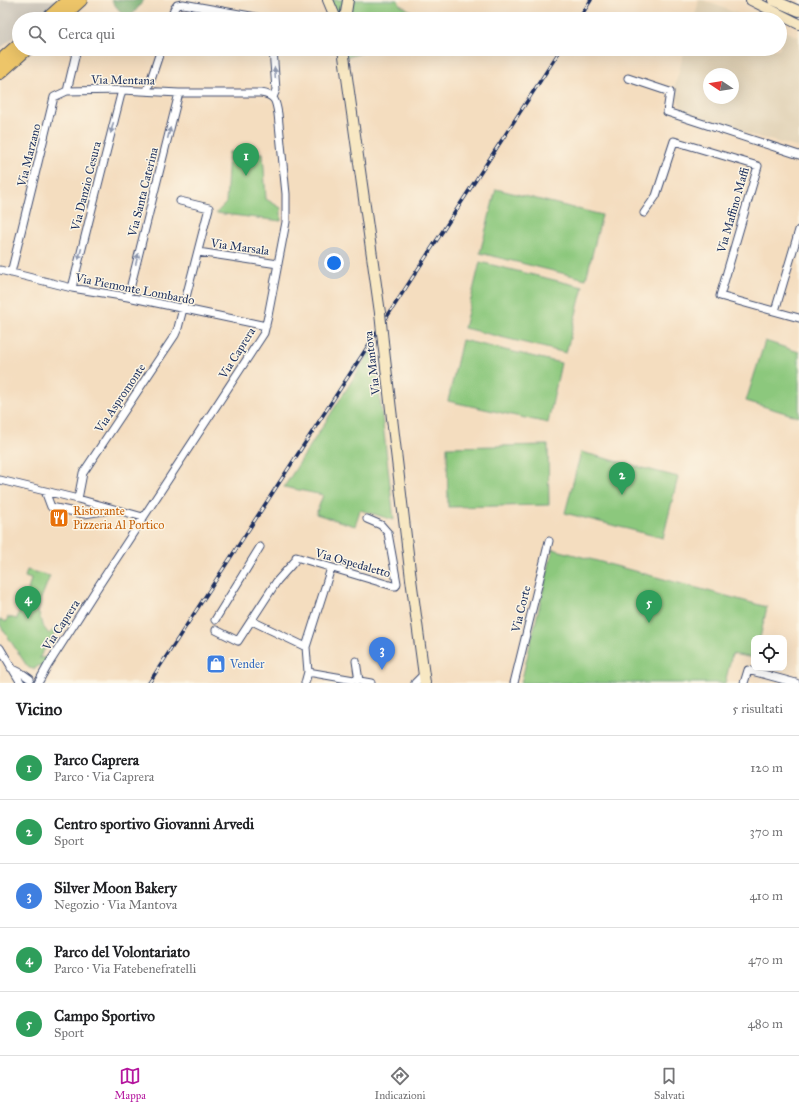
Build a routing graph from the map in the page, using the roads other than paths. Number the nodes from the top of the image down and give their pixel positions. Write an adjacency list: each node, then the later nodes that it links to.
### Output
1 (68, 0): 10 (main road)
2 (81, 0): 11 (main road)
3 (328, 0): 14 (main road)
4 (334, 0): 15 (main road)
5 (341, 0): 16 (main road)
6 (348, 0): 17 (main road)
7 (751, 0): 18 (main road)
8 (774, 0): 9 (main road)
9 (799, 11)
10 (55, 12)
11 (68, 12)
12 (173, 12): 13 (street)
13 (228, 12)
14 (333, 12)
15 (335, 12)
16 (343, 12)
17 (345, 12)
18 (775, 12)
19 (787, 18): 20 (main road)
20 (799, 24)
21 (12, 50): 27 (main road)
22 (19, 56): 28 (main road)
23 (75, 56): 31 (street)
24 (159, 56): 32 (street)
25 (274, 56): 34 (street, one-way to 25)
26 (344, 56): 67 (main road, Via Mantova, bridge)
27 (0, 61)
28 (0, 73)
29 (628, 78): 35 (street)
30 (122, 90): 31 (street, Via Mentana); 32 (street, Via Mentana); 44 (street, Via Danzio Cesura, one-way to 44)
31 (67, 91): 43 (street, Via Marzano)
32 (147, 91): 33 (street, Via Mentana)
33 (179, 93): 34 (street); 45 (street, Via Santa Caterina, one-way to 33)
34 (273, 97): 41 (street, Via Caprera)
35 (799, 155)
36 (180, 201): 40 (street, Via Aspromonte)
37 (644, 213): 47 (street, Via Maffino Maffi)
38 (799, 230): 39 (street)
39 (797, 242): 47 (street)
40 (198, 252): 41 (street, Via Marsala); 46 (street, Via Aspromonte)
41 (278, 264): 49 (street, Via Caprera)
42 (0, 270): 43 (street, Via Piemonte Lombardo)
43 (11, 273): 44 (street, Via Piemonte Lombardo)
44 (72, 288): 45 (street, Via Piemonte Lombardo)
45 (128, 297): 46 (street, Via Piemonte Lombardo)
46 (184, 309): 49 (street, Via Piemonte Lombardo); 52 (street, Via Aspromonte)
47 (775, 311): 48 (street, Via Maffino Maffi)
48 (799, 318)
49 (266, 326): 54 (street, Via Caprera)
50 (0, 480): 51 (street)
51 (45, 491): 52 (street); 53 (street)
52 (78, 499): 53 (street)
53 (112, 509): 54 (street)
54 (143, 517): 69 (street, Via Caprera)
55 (367, 518): 58 (street, Via Ospedaletto)
56 (549, 541): 74 (street, Via Corte)
57 (260, 547): 59 (street)
58 (331, 568): 60 (street, Via Ospedaletto); 62 (street)
59 (214, 620)
60 (252, 621): 61 (street); 62 (street)
61 (216, 630)
62 (306, 647): 66 (street)
63 (0, 648): 65 (street)
64 (356, 661): 68 (street)
65 (11, 668): 69 (street); 70 (street)
66 (308, 672): 68 (street); 71 (street)
67 (425, 679): 73 (street, Via Mantova)
68 (356, 681): 72 (street)
69 (32, 682)
70 (21, 683)
71 (305, 683)
72 (371, 683)
73 (415, 683)
74 (514, 683)
75 (744, 683): 76 (street)
76 (796, 683)

